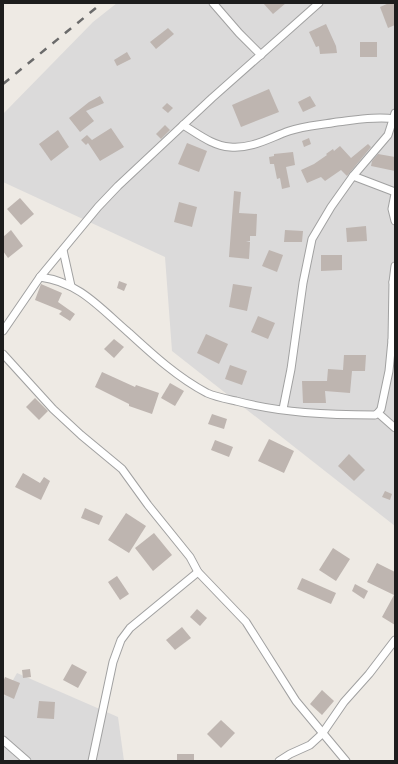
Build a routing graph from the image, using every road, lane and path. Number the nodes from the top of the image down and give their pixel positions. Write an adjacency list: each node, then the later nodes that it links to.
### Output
1 (214, 3): 3 (street)
2 (320, 3): 3 (street)
3 (261, 55): 5 (street)
4 (394, 117): 5 (street); 6 (street)
5 (184, 125): 9 (street)
6 (353, 176): 7 (street); 17 (street)
7 (395, 193): 8 (street)
8 (395, 221)
9 (63, 250): 11 (street); 13 (street)
10 (395, 266): 12 (street)
11 (40, 277): 13 (street); 14 (street)
12 (394, 281): 15 (street)
13 (71, 286): 17 (street)
14 (3, 331)
15 (393, 340): 18 (street)
16 (3, 354): 20 (street)
17 (283, 410): 18 (street)
18 (378, 413): 19 (street)
19 (395, 428)
20 (198, 572): 22 (street); 25 (street)
21 (395, 640): 22 (street)
22 (322, 734): 26 (street); 27 (street)
23 (3, 740): 24 (street)
24 (27, 761)
25 (92, 761)
26 (279, 761)
27 (346, 761)

